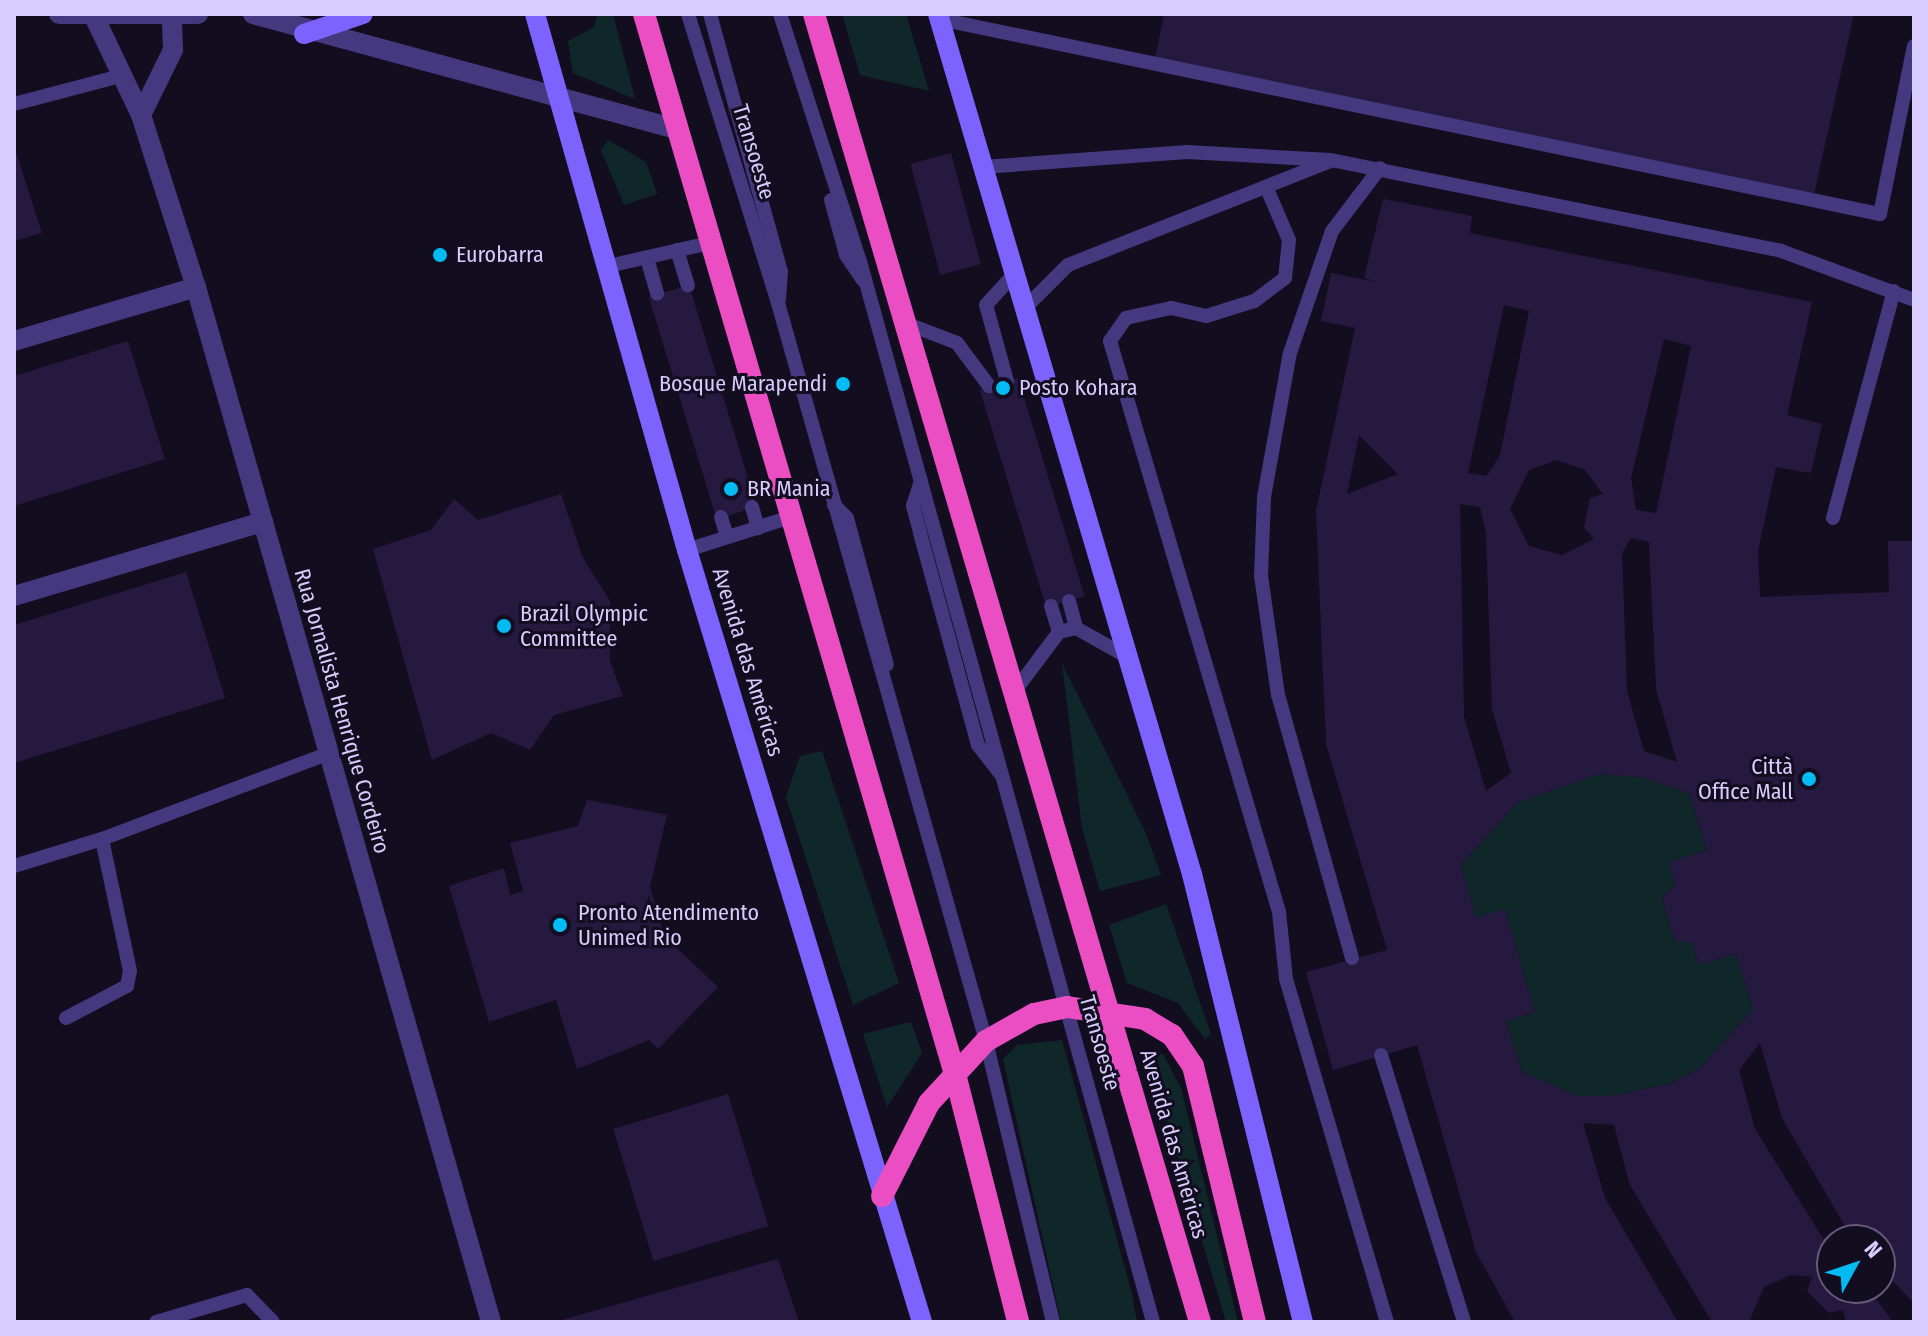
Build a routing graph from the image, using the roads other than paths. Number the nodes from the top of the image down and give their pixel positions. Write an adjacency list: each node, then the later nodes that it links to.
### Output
1 (59, 14): 2 (street)
2 (93, 14): 13 (street); 16 (street, Rua Jornalista Henrique Cordeiro)
3 (198, 14): 13 (street)
4 (253, 14): 14 (street)
5 (363, 14): 14 (main road)
6 (535, 14): 17 (main road, Avenida das Américas)
7 (644, 14): 20 (highway)
8 (688, 14): 35 (lane, Transoeste)
9 (710, 14): 35 (lane, Transoeste)
10 (778, 14): 58 (lane, Transoeste)
11 (814, 14): 37 (highway, Avenida das Américas)
12 (939, 16): 15 (lane); 22 (main road)
13 (173, 17): 19 (street)
14 (304, 34): 17 (street)
15 (1914, 46)
16 (120, 76): 18 (lane); 19 (street, Rua Jornalista Henrique Cordeiro)
17 (554, 97): 20 (street); 28 (main road, Avenida das Américas)
18 (14, 104)
19 (141, 115): 31 (street, Rua Jornalista Henrique Cordeiro)
20 (677, 129): 25 (highway)
21 (1331, 160): 22 (lane); 23 (lane); 24 (lane)
22 (983, 167): 29 (main road)
23 (1380, 168): 32 (lane); 57 (lane)
24 (1268, 191): 36 (lane); 75 (lane)
25 (710, 243): 26 (lane); 41 (highway)
26 (677, 250): 27 (lane); 30 (lane)
27 (647, 258): 28 (lane); 33 (lane)
28 (604, 267): 46 (main road, Avenida das Américas)
29 (1016, 272): 36 (main road); 37 (lane)
30 (688, 285)
31 (196, 287): 38 (street); 43 (street, Rua Jornalista Henrique Cordeiro)
32 (1894, 291): 34 (lane); 42 (lane)
33 (657, 294)
34 (1914, 300)
35 (778, 303): 61 (lane, Transoeste)
36 (1026, 307): 52 (main road)
37 (905, 323): 53 (highway, Avenida das Américas)
38 (14, 341)
39 (752, 507): 44 (lane)
40 (721, 517): 45 (lane)
41 (791, 517): 44 (lane); 63 (highway)
42 (1833, 518)
43 (263, 522): 47 (street); 54 (street, Rua Jornalista Henrique Cordeiro)
44 (758, 528): 45 (lane)
45 (727, 537): 46 (lane)
46 (687, 550): 64 (main road, Avenida das Américas)
47 (14, 596)
48 (1069, 601): 50 (lane)
49 (1051, 606): 51 (lane)
50 (1076, 628): 51 (lane); 52 (lane)
51 (1059, 632): 53 (lane)
52 (1131, 660): 74 (main road)
53 (1014, 692): 59 (highway, Avenida das Américas)
54 (329, 753): 55 (lane); 67 (street, Rua Jornalista Henrique Cordeiro)
55 (102, 839): 56 (lane); 60 (lane)
56 (14, 866)
57 (1352, 958)
58 (1067, 1007): 59 (highway); 61 (highway); 71 (lane, Transoeste)
59 (1107, 1007): 72 (highway, Avenida das Américas); 73 (highway)
60 (66, 1018)
61 (986, 1041): 63 (highway); 70 (lane, Transoeste)
62 (1381, 1055): 76 (lane)
63 (955, 1074): 64 (highway); 69 (highway)
64 (882, 1196): 68 (main road, Avenida das Américas)
65 (156, 1322): 66 (lane)
66 (273, 1322)
67 (491, 1322)
68 (922, 1322)
69 (1018, 1322)
70 (1053, 1322)
71 (1153, 1322)
72 (1200, 1322)
73 (1255, 1322)
74 (1303, 1322)
75 (1387, 1322)
76 (1464, 1322)

